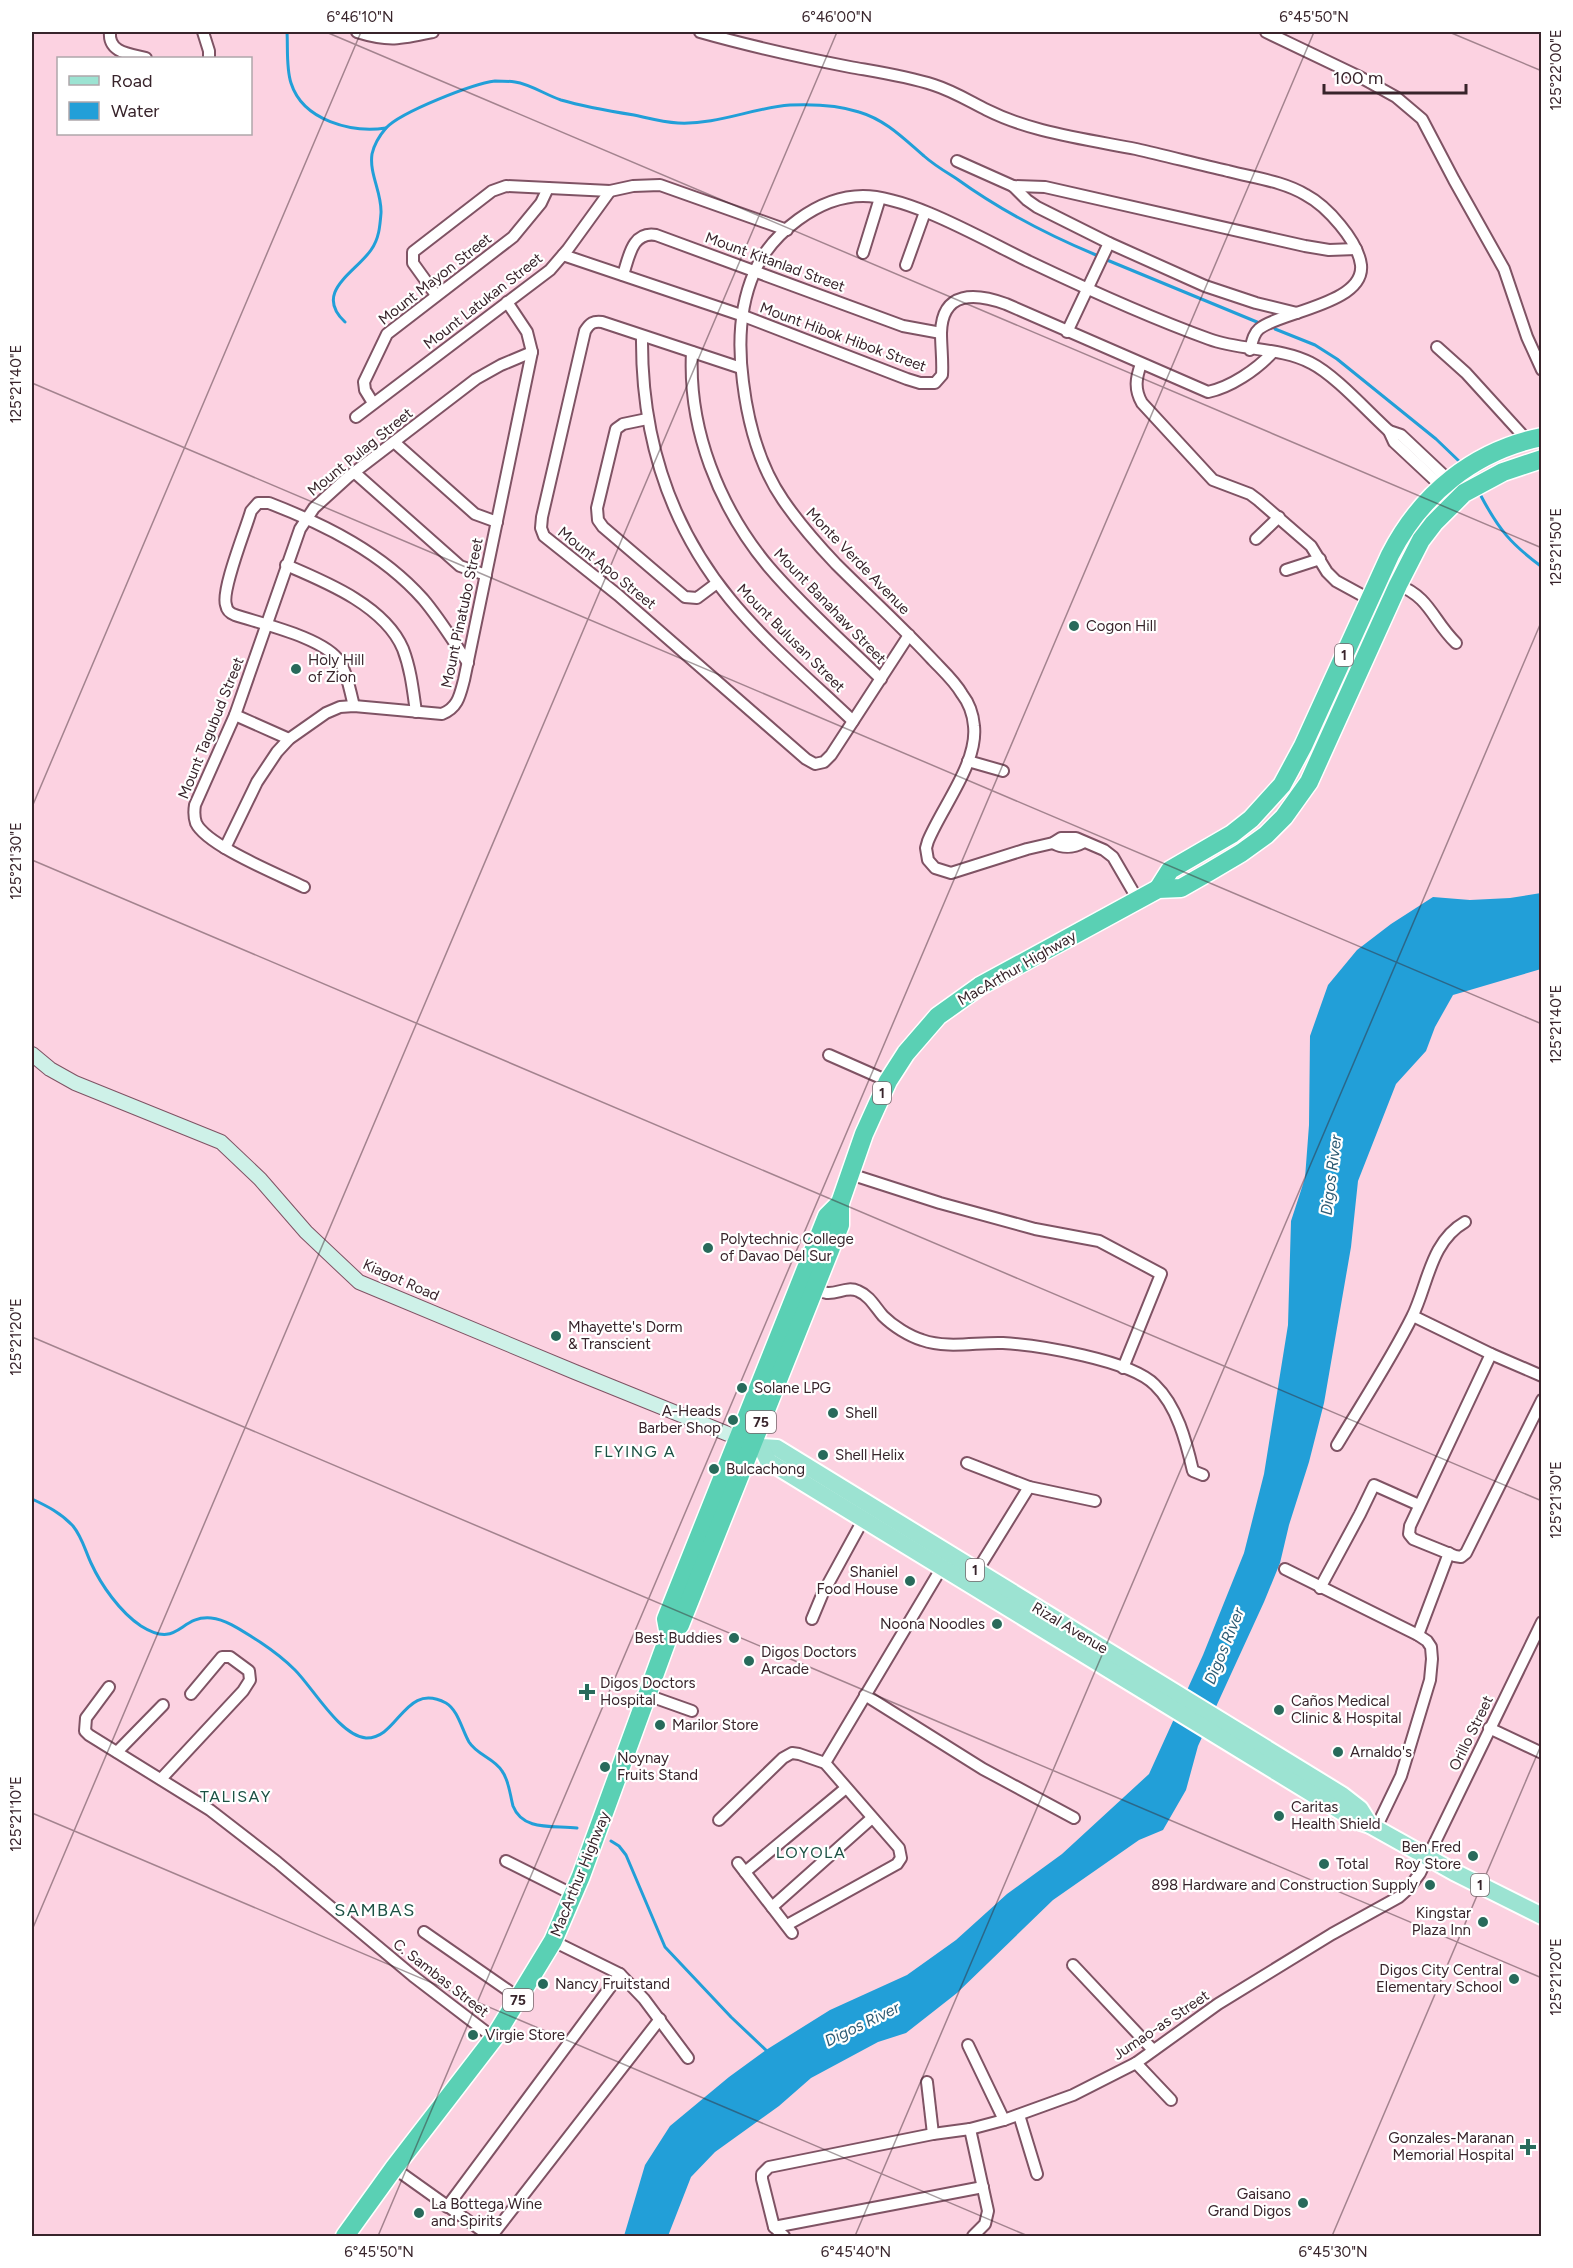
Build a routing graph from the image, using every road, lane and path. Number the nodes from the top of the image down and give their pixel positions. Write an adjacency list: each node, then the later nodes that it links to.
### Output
1 (110, 32): 8 (street)
2 (203, 32): 9 (street)
3 (357, 32): 4 (street)
4 (433, 32)
5 (700, 32): 7 (street)
6 (1266, 32): 39 (street)
7 (731, 36): 18 (street)
8 (142, 57)
9 (209, 57)
10 (957, 161): 11 (street)
11 (1013, 186): 17 (street); 18 (street)
12 (548, 188): 13 (street); 25 (street, Mount Mayon Street); 25 (street)
13 (610, 191): 16 (street); 20 (street, Mount Latukan Street)
14 (880, 198): 15 (street, Monte Verde Avenue); 16 (street, Monte Verde Avenue); 19 (street)
15 (925, 212): 21 (street); 24 (street, Monte Verde Avenue)
16 (787, 230): 22 (street, Monte Verde Avenue)
17 (1109, 243): 24 (street); 27 (street)
18 (1356, 249): 27 (street)
19 (863, 253)
20 (563, 255): 23 (street, Mount Hibok Hibok Street); 26 (street, Mount Latukan Street)
21 (906, 265)
22 (754, 271): 23 (street, Mount Kitanlad Street); 28 (street, Monte Verde Avenue); 30 (street, Mount Kitanlad Street)
23 (623, 276): 28 (street, Mount Hibok Hibok Street)
24 (1087, 289): 29 (street); 33 (street, Monte Verde Avenue)
25 (436, 295): 40 (street, Mount Mayon Street)
26 (507, 302): 34 (street); 40 (street, Mount Latukan Street)
27 (1297, 313): 33 (street)
28 (741, 315): 30 (street, Mount Hibok Hibok Street); 38 (street, Monte Verde Avenue)
29 (1067, 332): 30 (street, Mount Hibok Hibok Street); 37 (street, Mount Hibok Hibok Street)
30 (941, 333)
31 (642, 336): 35 (street, Mount Apo Street); 42 (street, Mount Bulusan Street); 68 (street, Mount Apo Street)
32 (1437, 347): 43 (street)
33 (1250, 350): 36 (street, Monte Verde Avenue)
34 (532, 352): 44 (street, Mount Pulag Street); 51 (street, Mount Pinatubo Street)
35 (692, 352): 38 (street, Mount Apo Street); 64 (street, Mount Banahaw Street)
36 (1272, 353): 37 (street, Mount Hibok Hibok Street); 47 (street, Monte Verde Avenue)
37 (1141, 364): 50 (street)
38 (741, 368): 61 (street, Monte Verde Avenue)
39 (1542, 370)
40 (373, 403): 41 (street, Mount Latukan Street)
41 (356, 417)
42 (647, 419): 57 (street, Mount Bulusan Street); 57 (street)
43 (1534, 438): 47 (highway, MacArthur Highway / 1)
44 (394, 442): 46 (street, Mount Pulag Street); 51 (street)
45 (1542, 459): 48 (highway, MacArthur Highway / 1)
46 (354, 472): 49 (street, Mount Pulag Street); 56 (street)
47 (1444, 483): 48 (street, Monte Verde Avenue); 59 (highway, MacArthur Highway / 1)
48 (1460, 497): 58 (highway, MacArthur Highway / 1)
49 (306, 517): 54 (street, Mount Pulag Street); 60 (street); 63 (street)
50 (1279, 517): 52 (street); 53 (street)
51 (497, 522): 56 (street, Mount Pinatubo Street)
52 (1256, 539)
53 (1320, 559): 55 (street); 59 (street)
54 (286, 565): 60 (street, Mount Pulag Street); 66 (street)
55 (1286, 570)
56 (486, 575): 63 (street, Mount Pinatubo Street)
57 (717, 583): 68 (street, Mount Bulusan Street)
58 (1398, 585): 62 (street); 74 (highway, MacArthur Highway / 1)
59 (1369, 599): 74 (highway, MacArthur Highway / 1)
60 (266, 626): 65 (street); 67 (street, Mount Tagubud Street)
61 (909, 635): 64 (street, Mount Apo Street); 70 (street, Monte Verde Avenue)
62 (1456, 643)
63 (468, 663): 66 (street, Mount Pinatubo Street)
64 (881, 679): 68 (street, Mount Apo Street)
65 (354, 706): 66 (street, Mount Pinatubo Street); 69 (street, Mount Pinatubo Street)
66 (416, 712)
67 (235, 715): 69 (street); 72 (street, Mount Tagubud Street)
68 (853, 721)
69 (289, 739): 72 (street, Mount Pinatubo Street)
70 (968, 760): 71 (street); 75 (street, Monte Verde Avenue)
71 (1003, 771)
72 (225, 848): 73 (street, Mount Tagubud Street)
73 (304, 887)
74 (1158, 889): 75 (highway, MacArthur Highway / 1)
75 (1138, 900): 78 (highway, MacArthur Highway / 1)
76 (32, 1054): 87 (street, Kiagot Road)
77 (829, 1055): 78 (street)
78 (888, 1081): 79 (highway, MacArthur Highway / 1)
79 (850, 1174): 81 (highway, MacArthur Highway / 1); 84 (street)
80 (1465, 1222): 82 (street)
81 (808, 1286): 84 (street); 87 (highway, MacArthur Highway / 1)
82 (1413, 1316): 83 (street); 88 (street)
83 (1491, 1354): 85 (street); 93 (street)
84 (1123, 1368): 90 (street)
85 (1542, 1376)
86 (1542, 1400): 95 (street)
87 (750, 1443): 94 (main road, Rizal Avenue / 1); 96 (main road, Rizal Avenue / 1); 105 (highway, MacArthur Highway / 75)
88 (1337, 1445)
89 (967, 1463): 91 (street)
90 (1203, 1475)
91 (1029, 1487): 92 (street); 98 (street)
92 (1095, 1501)
93 (1419, 1505): 95 (street); 99 (street)
94 (863, 1520): 96 (main road, Rizal Avenue / 1); 100 (street)
95 (1449, 1553): 102 (street)
96 (946, 1561): 98 (main road, Rizal Avenue / 1); 106 (street); 107 (main road, Rizal Avenue / 1)
97 (1285, 1569): 99 (street)
98 (977, 1571): 107 (main road, Rizal Avenue / 1)
99 (1320, 1588): 102 (street)
100 (812, 1619)
101 (1542, 1622): 110 (street, Orillo Street)
102 (1418, 1635): 119 (street)
103 (109, 1687): 111 (street, C. Sambas Street)
104 (191, 1694): 114 (street)
105 (647, 1695): 109 (street); 124 (highway, MacArthur Highway / 75)
106 (865, 1695): 113 (street); 117 (street)
107 (1169, 1698): 119 (main road, Rizal Avenue / 1)
108 (163, 1706): 111 (street)
109 (692, 1711)
110 (1489, 1728): 112 (street); 120 (street, Orillo Street)
111 (117, 1752): 114 (street, C. Sambas Street)
112 (1542, 1753)
113 (825, 1762): 115 (street); 118 (street)
114 (161, 1779): 133 (street, C. Sambas Street)
115 (846, 1788): 116 (street); 123 (street)
116 (872, 1818): 125 (street); 125 (street)
117 (1074, 1818)
118 (719, 1820)
119 (1373, 1827): 120 (main road, Rizal Avenue / 1)
120 (1427, 1857): 126 (main road, Rizal Avenue / 1); 135 (street, Jumao-as Street)
121 (506, 1861): 124 (street)
122 (738, 1863): 123 (street)
123 (745, 1872): 125 (street)
124 (574, 1895): 128 (highway, MacArthur Highway / 75)
125 (772, 1907)
126 (1539, 1912)
127 (424, 1932): 131 (street)
128 (553, 1941): 130 (street); 131 (highway, MacArthur Highway / 75)
129 (1073, 1965): 135 (street)
130 (620, 1974): 132 (street); 147 (street)
131 (519, 1998): 133 (highway, MacArthur Highway / 75)
132 (660, 2019): 136 (street); 147 (street)
133 (494, 2038): 144 (highway, MacArthur Highway / 75)
134 (968, 2045): 141 (street)
135 (1154, 2050): 137 (street, Jumao-as Street)
136 (688, 2058)
137 (1136, 2063): 139 (street); 140 (street, Jumao-as Street)
138 (927, 2082): 143 (street)
139 (1171, 2100)
140 (1019, 2115): 141 (street, Jumao-as Street); 145 (street)
141 (1004, 2120): 142 (street, Jumao-as Street)
142 (970, 2128): 143 (street, Jumao-as Street); 146 (street)
143 (933, 2134): 148 (street, Jumao-as Street)
144 (394, 2168): 147 (street); 149 (highway, MacArthur Highway / 75)
145 (1037, 2174)
146 (982, 2187): 148 (street); 151 (street)
147 (447, 2207)
148 (774, 2227): 150 (street)
149 (345, 2236)
150 (784, 2236)
151 (973, 2236)

